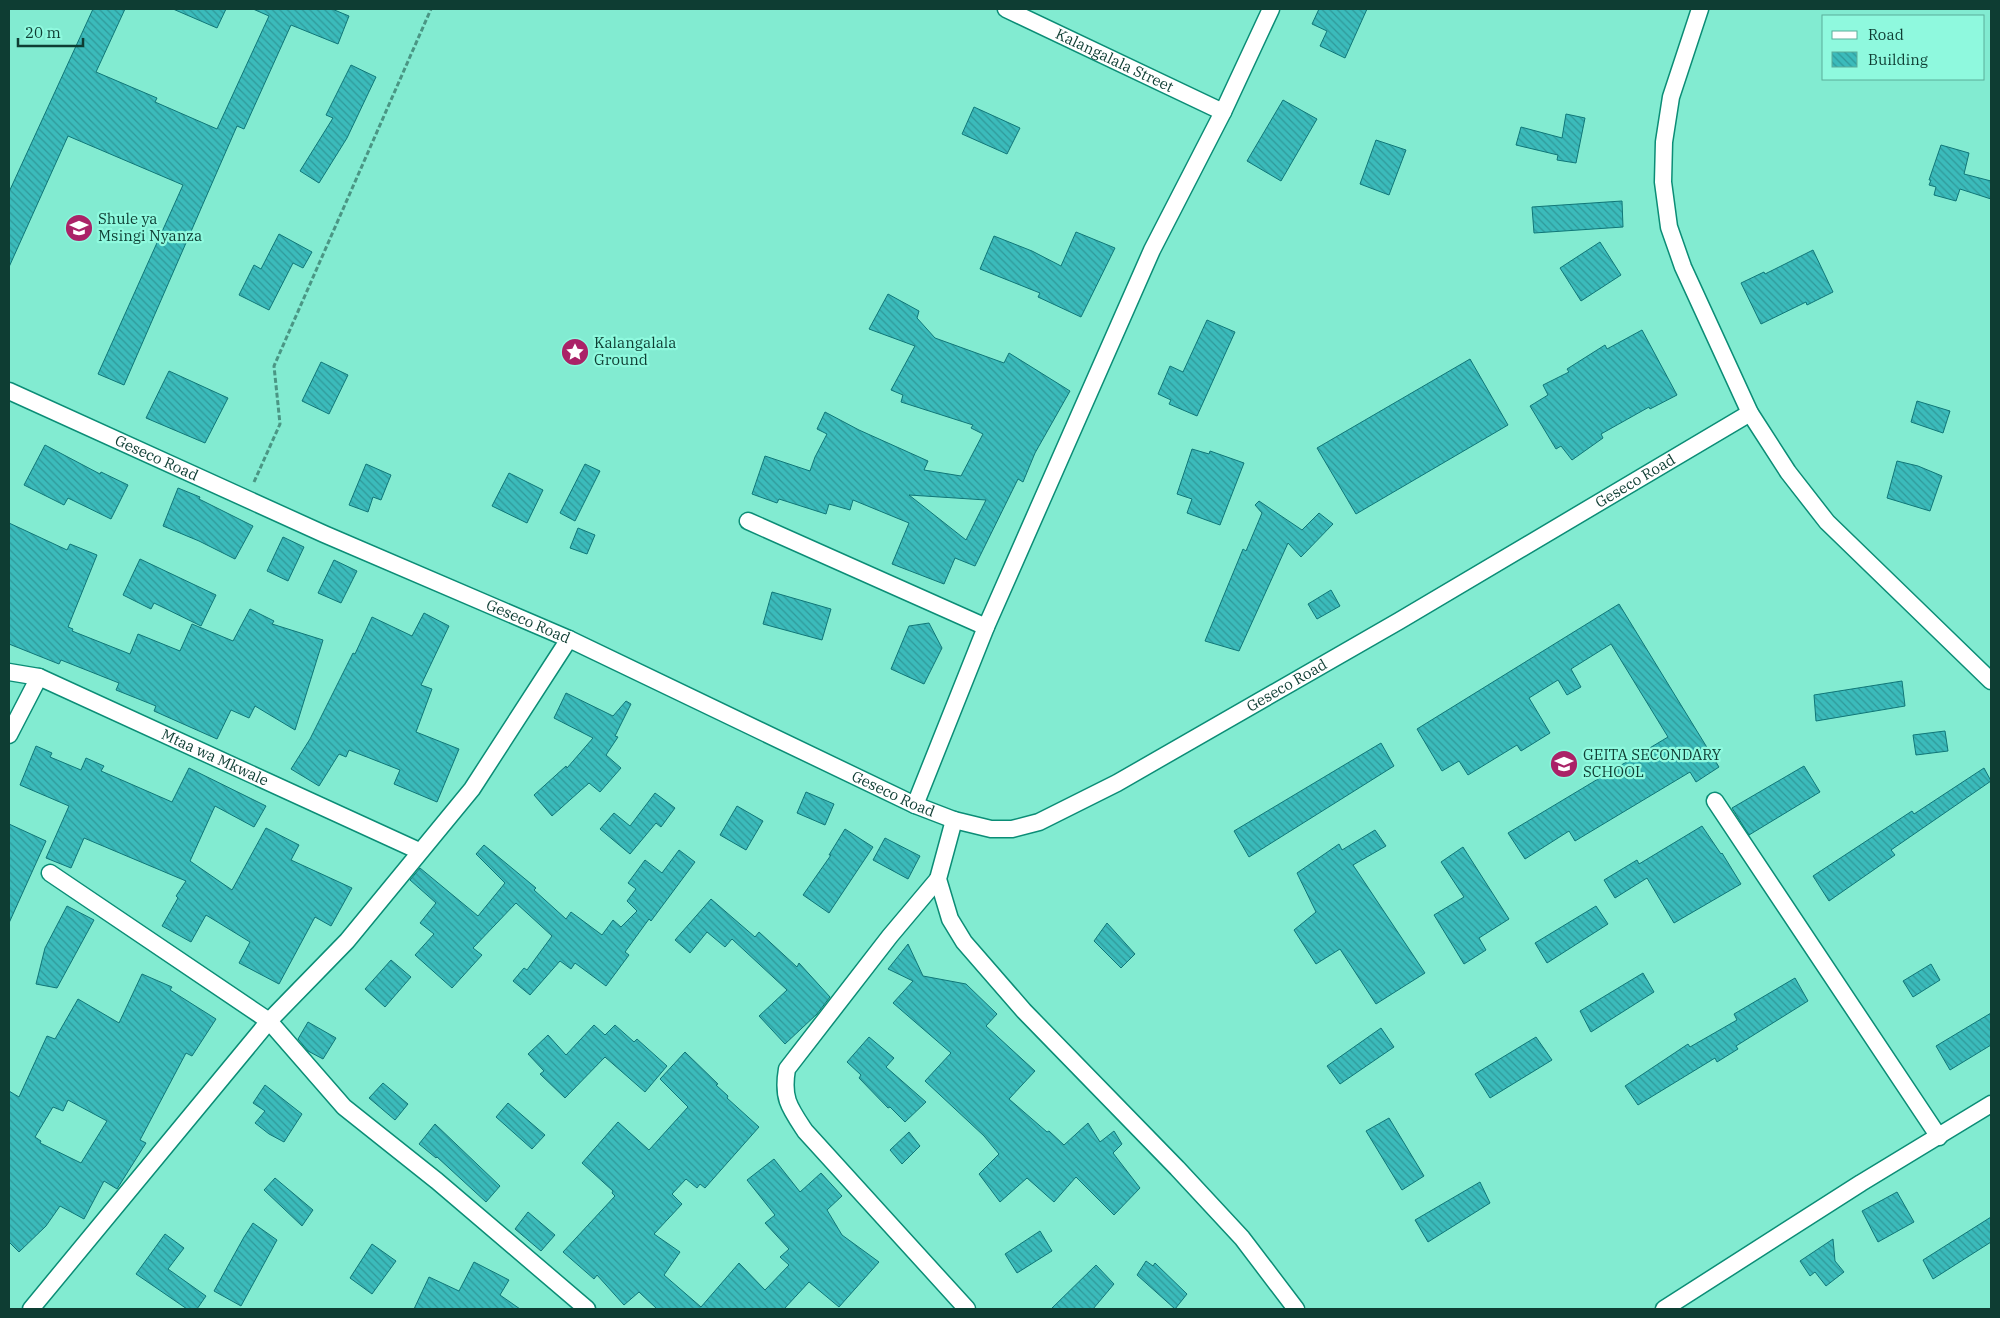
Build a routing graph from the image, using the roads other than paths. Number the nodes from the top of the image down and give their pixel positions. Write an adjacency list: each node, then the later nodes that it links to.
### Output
1 (1006, 9): 4 (street, Kalangalala Street)
2 (1271, 9): 4 (street)
3 (1700, 9): 6 (street)
4 (1223, 112): 8 (street)
5 (9, 391): 9 (street, Geseco Road)
6 (1750, 413): 12 (street); 16 (street, Geseco Road)
7 (748, 521): 8 (street)
8 (986, 627): 15 (street)
9 (569, 639): 15 (street, Geseco Road); 17 (street)
10 (9, 672): 11 (street, Mtaa wa Mkwale)
11 (39, 677): 13 (street); 17 (street, Mtaa wa Mkwale)
12 (1991, 681)
13 (9, 735)
14 (1715, 801): 22 (street)
15 (915, 805): 16 (street, Geseco Road)
16 (954, 820): 19 (street)
17 (419, 851): 20 (street)
18 (50, 873): 20 (street)
19 (938, 879): 26 (street); 27 (street)
20 (269, 1021): 23 (street); 24 (street)
21 (1991, 1104): 22 (street)
22 (1939, 1137): 28 (street)
23 (570, 1304): 25 (street)
24 (31, 1309)
25 (587, 1309)
26 (967, 1309)
27 (1296, 1309)
28 (1664, 1309)

